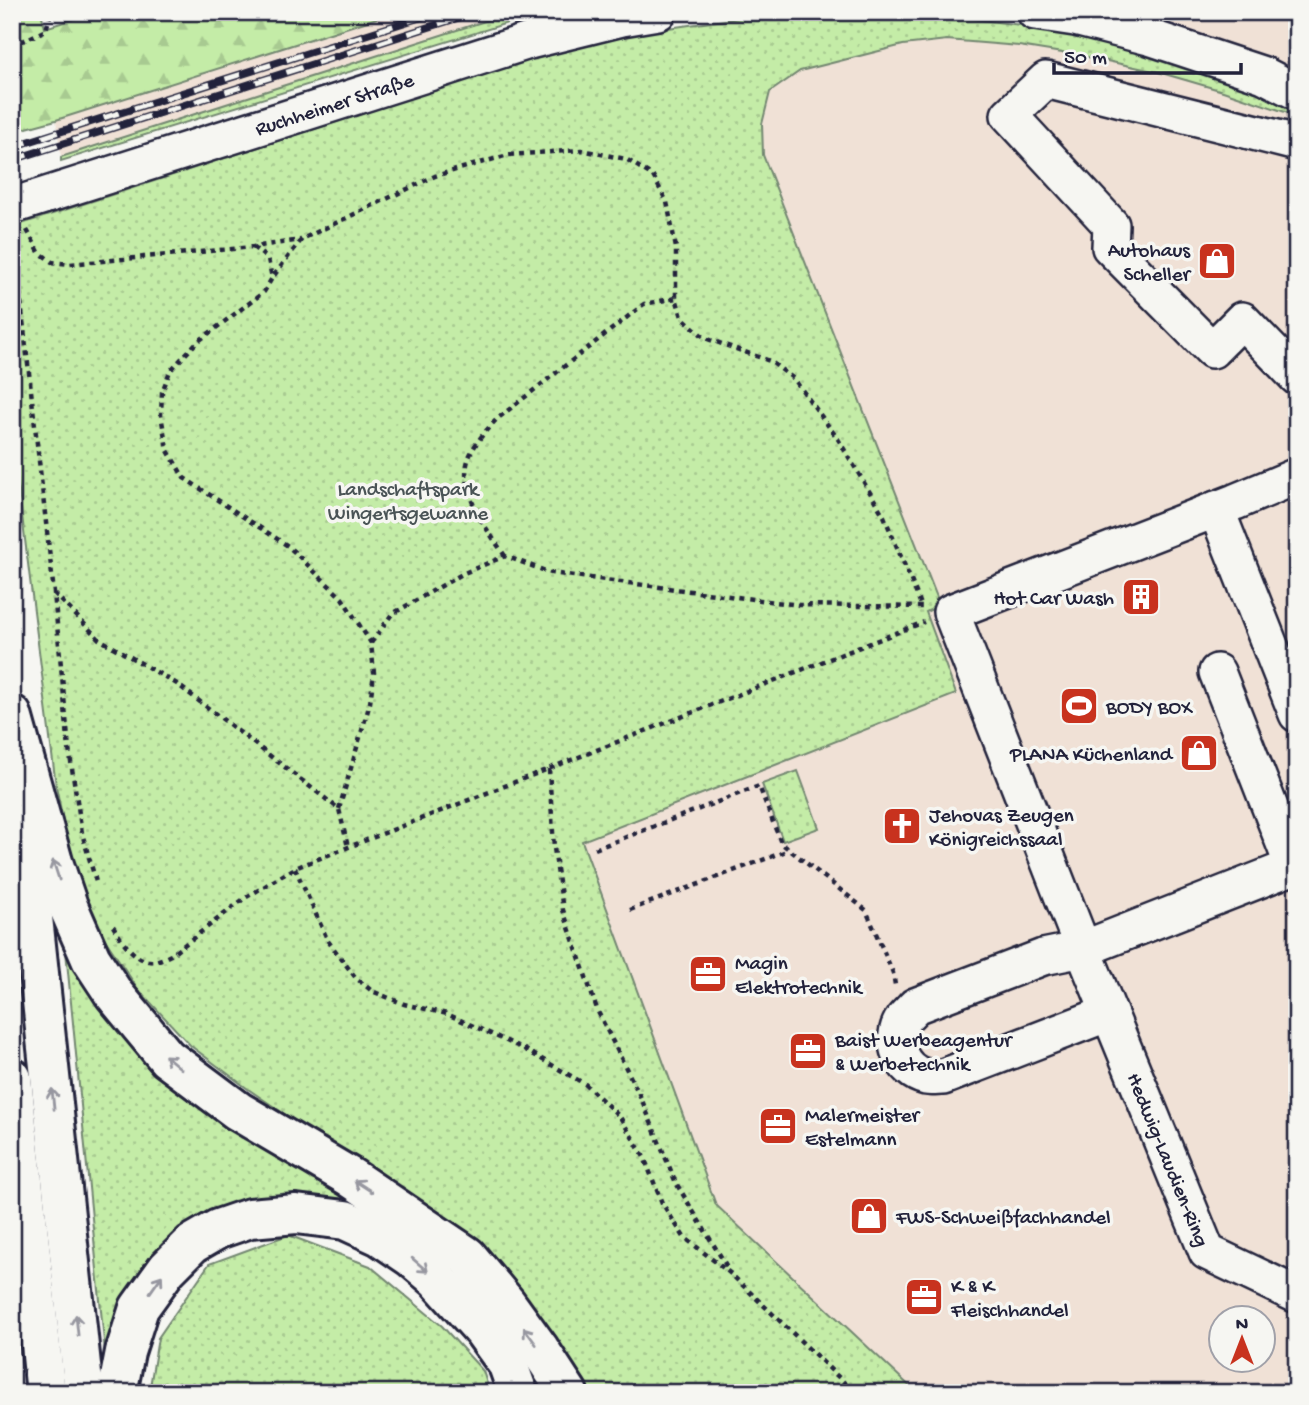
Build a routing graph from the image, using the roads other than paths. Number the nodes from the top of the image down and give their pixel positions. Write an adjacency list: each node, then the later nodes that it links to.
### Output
1 (658, 12): 5 (street, Ruchheimer Straße)
2 (1035, 12): 3 (street)
3 (1297, 92)
4 (1297, 143): 6 (street)
5 (17, 215)
6 (1297, 377)
7 (1297, 476): 8 (street)
8 (1226, 506): 10 (street); 13 (street, Hedwig-Laudien-Ring)
9 (1217, 672): 12 (street)
10 (1297, 715)
11 (12, 718): 20 (highway, one-way to 11); 23 (highway, one-way to 11)
12 (1295, 865): 13 (street)
13 (1083, 949): 14 (street, Hedwig-Laudien-Ring); 14 (street)
14 (1109, 1013): 17 (street, Hedwig-Laudien-Ring)
15 (12, 1078): 18 (highway)
16 (12, 1272): 18 (highway)
17 (1297, 1295)
18 (40, 1334): 19 (highway)
19 (47, 1393)
20 (84, 1393)
21 (117, 1393): 22 (highway, one-way to 22)
22 (518, 1393)
23 (568, 1393)

